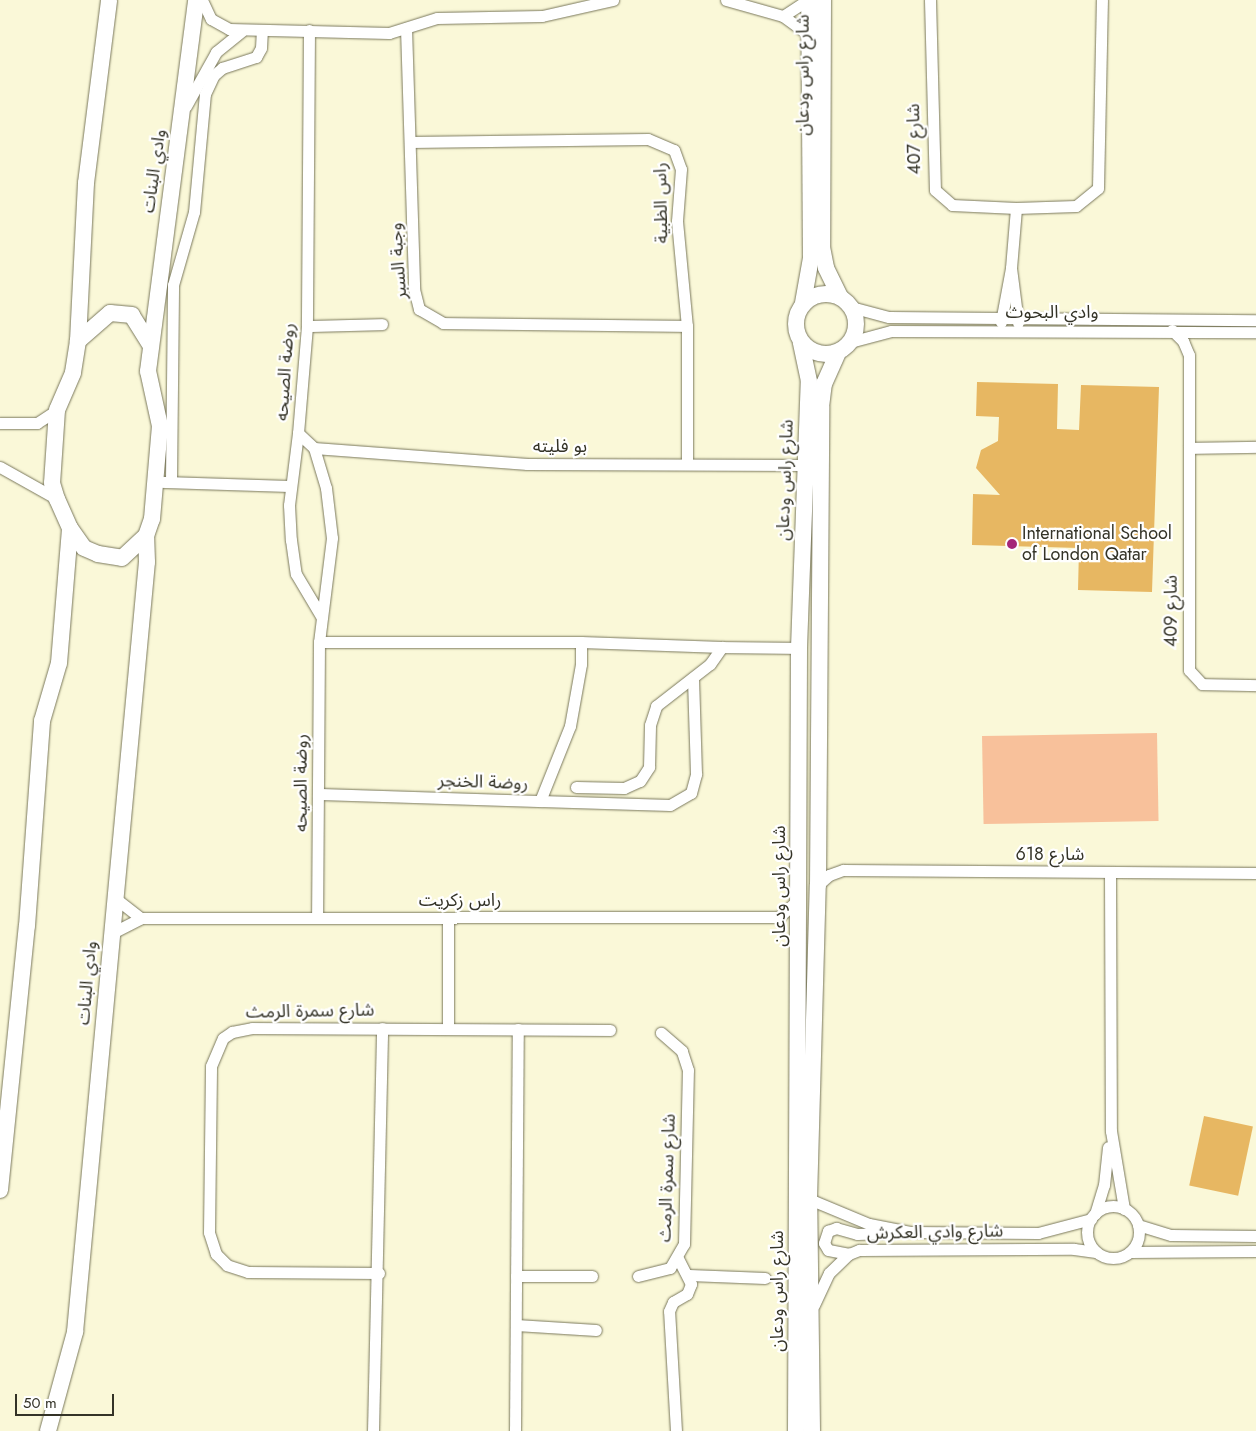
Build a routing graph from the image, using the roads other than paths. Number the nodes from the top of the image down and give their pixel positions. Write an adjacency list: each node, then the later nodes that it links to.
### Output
1 (110, 0): 33 (street)
2 (196, 0): 16 (street, وادي البنات)
3 (202, 0): 12 (street)
4 (613, 0): 11 (street)
5 (726, 0): 10 (street, شارع راس ودعان)
6 (809, 0): 10 (street, شارع راس ودعان); 15 (street, شارع راس ودعان)
7 (823, 0): 20 (street, شارع راس ودعان)
8 (930, 0): 18 (street, شارع 407)
9 (1102, 0): 18 (street, شارع 407)
10 (783, 16): 15 (street, شارع راس ودعان)
11 (406, 28): 14 (street); 17 (street, وجبة السبر)
12 (242, 30): 13 (street); 16 (street)
13 (262, 30): 14 (street); 47 (street)
14 (309, 30): 26 (street, روضة الصيحه)
15 (808, 34): 21 (street, شارع راس ودعان)
16 (181, 114): 35 (street, وادي البنات)
17 (410, 142): 27 (street, وجبة السبر); 27 (street, راس الظبية)
18 (1016, 208): 19 (street)
19 (1012, 268): 22 (street); 23 (street)
20 (846, 302): 21 (street); 22 (street, وادي البحوث); 36 (street)
21 (803, 303): 34 (street)
22 (1001, 317): 23 (street, وادي البحوث); 28 (street)
23 (1018, 317): 24 (street, وادي البحوث); 29 (street)
24 (1256, 320)
25 (382, 324): 26 (street)
26 (307, 326): 40 (street, روضة الصيحه)
27 (687, 326): 44 (street, راس الظبية)
28 (1001, 329): 29 (street, وادي البحوث); 36 (street, وادي البحوث)
29 (1018, 329): 30 (street, وادي البحوث)
30 (1172, 330): 31 (street, وادي البحوث); 37 (street)
31 (1204, 331): 32 (street, وادي البحوث); 37 (street)
32 (1256, 332)
33 (78, 341): 35 (street); 38 (street)
34 (801, 342): 36 (street); 45 (street, شارع راس ودعان)
35 (151, 346): 47 (street, وادي البنات)
36 (844, 347): 62 (street, شارع راس ودعان)
37 (1189, 355): 43 (street, شارع 409)
38 (57, 410): 39 (street); 49 (street)
39 (0, 423)
40 (298, 433): 42 (street, روضة الصيحه); 48 (street)
41 (1256, 447): 43 (street)
42 (314, 448): 44 (street, بو فليته); 52 (street, روضة الصيحه)
43 (1189, 448): 58 (street, شارع 409)
44 (687, 463): 45 (street, بو فليته)
45 (806, 465): 56 (street, شارع راس ودعان)
46 (0, 467): 49 (street)
47 (164, 482): 48 (street); 51 (street, وادي البنات)
48 (292, 486): 52 (street)
49 (56, 499): 50 (street)
50 (70, 528): 51 (street); 81 (street)
51 (146, 536): 67 (street, وادي البنات)
52 (321, 616): 53 (street, روضة الصيحه)
53 (319, 642): 54 (street); 60 (street, روضة الصيحه)
54 (581, 642): 55 (street); 61 (street, روضة الخنجر)
55 (722, 647): 56 (street); 57 (street)
56 (799, 648): 68 (street, شارع راس ودعان)
57 (693, 678): 59 (street); 61 (street)
58 (1256, 685)
59 (576, 787)
60 (318, 794): 61 (street, روضة الخنجر); 71 (street, روضة الصيحه)
61 (540, 801)
62 (818, 855): 63 (street, شارع 618); 66 (street, شارع راس ودعان)
63 (843, 870): 64 (street, شارع 618); 66 (street, شارع 618)
64 (1110, 872): 65 (street, شارع 618); 80 (street)
65 (1256, 873)
66 (818, 885): 82 (street, شارع راس ودعان)
67 (116, 898): 70 (street); 74 (street, وادي البنات)
68 (799, 900): 69 (street); 73 (street, شارع راس ودعان)
69 (779, 917): 72 (street, راس زكريت); 73 (street)
70 (141, 918): 71 (street, راس زكريت); 74 (street, راس زكريت)
71 (317, 918): 72 (street, راس زكريت)
72 (448, 918): 76 (street)
73 (799, 932): 106 (street, شارع راس ودعان)
74 (112, 933): 102 (street, وادي البنات)
75 (382, 1028): 76 (street, شارع سمرة الرمث); 93 (street); 93 (street, شارع سمرة الرمث)
76 (448, 1028): 77 (street, شارع سمرة الرمث)
77 (518, 1029): 78 (street, شارع سمرة الرمث); 95 (street)
78 (610, 1030)
79 (661, 1033): 92 (street, شارع سمرة الرمث)
80 (1111, 1131): 83 (street); 84 (street)
81 (0, 1190)
82 (809, 1199): 86 (street, شارع وادي العكرش); 99 (street, شارع راس ودعان)
83 (1124, 1209): 84 (street); 85 (street)
84 (1093, 1217): 86 (street, شارع وادي العكرش); 89 (street)
85 (1138, 1224): 87 (street); 90 (street)
86 (911, 1232): 91 (street)
87 (1256, 1236)
88 (1256, 1251): 90 (street)
89 (1096, 1252): 90 (street); 91 (street, شارع وادي العكرش)
90 (1130, 1252)
91 (849, 1254): 99 (street, شارع وادي العكرش)
92 (678, 1259): 94 (street); 97 (street, شارع سمرة الرمث)
93 (379, 1273): 103 (street)
94 (689, 1275): 98 (street); 105 (street)
95 (516, 1276): 96 (street); 100 (street)
96 (592, 1276)
97 (638, 1276)
98 (765, 1278)
99 (811, 1316): 107 (street, شارع راس ودعان)
100 (516, 1325): 101 (street); 104 (street)
101 (596, 1330)
102 (48, 1431)
103 (373, 1431)
104 (516, 1431)
105 (676, 1431)
106 (796, 1431)
107 (812, 1431)

